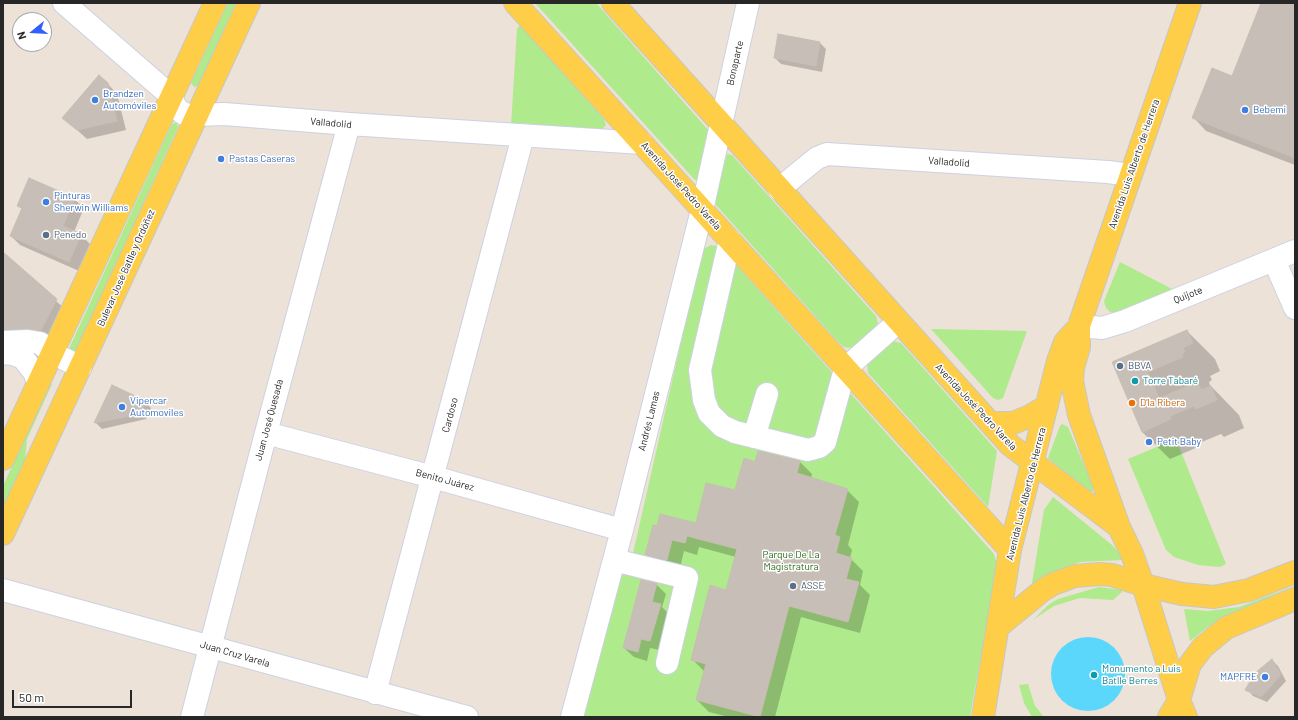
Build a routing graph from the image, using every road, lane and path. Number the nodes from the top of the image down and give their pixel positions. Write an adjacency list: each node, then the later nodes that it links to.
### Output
1 (64, 3): 8 (street, Valladolid)
2 (215, 3): 8 (main road)
3 (249, 3): 9 (main road, Bulevar José Batlle y Ordóñez)
4 (515, 3): 13 (main road, Avenida José Pedro Varela)
5 (613, 3): 11 (main road, Avenida José Pedro Varela)
6 (748, 3): 11 (street, Bonaparte)
7 (1190, 3): 14 (main road, Avenida Luis Alberto de Herrera)
8 (171, 96): 9 (street, Valladolid); 25 (main road)
9 (196, 115): 10 (street, Valladolid); 26 (main road, Bulevar José Batlle y Ordóñez)
10 (349, 124): 12 (street, Valladolid); 32 (street, Juan José Quesada)
11 (722, 124): 15 (main road, Avenida José Pedro Varela); 16 (street, Andrés Lamas)
12 (523, 136): 13 (street, Valladolid); 36 (street, Cardoso)
13 (642, 144): 16 (main road, Avenida José Pedro Varela)
14 (1130, 175): 15 (street, Valladolid); 22 (main road, Avenida Luis Alberto de Herrera)
15 (779, 189): 21 (main road, Avenida José Pedro Varela)
16 (702, 210): 17 (main road, Avenida José Pedro Varela); 38 (street, Andrés Lamas)
17 (730, 240): 27 (main road, Avenida José Pedro Varela); 33 (street)
18 (1295, 251): 19 (street, Quijote)
19 (1274, 260): 20 (street); 22 (street, Quijote)
20 (1295, 308)
21 (898, 322): 27 (street); 31 (main road, Avenida José Pedro Varela)
22 (1079, 326): 30 (main road, Avenida Luis Alberto de Herrera); 37 (main road, Avenida Luis Alberto de Herrera)
23 (3, 342): 25 (street)
24 (3, 353): 28 (street)
25 (52, 353): 26 (street); 28 (main road)
26 (82, 367): 39 (main road, Bulevar José Batlle y Ordóñez)
27 (845, 369): 33 (street); 40 (main road, Avenida José Pedro Varela)
28 (38, 382): 34 (main road)
29 (767, 394): 33 (street)
30 (1047, 406): 31 (main road); 35 (main road, Avenida Luis Alberto de Herrera)
31 (991, 423): 35 (main road, Avenida José Pedro Varela)
32 (266, 433): 36 (street, Benito Juárez); 47 (street, Juan José Quesada)
33 (754, 437)
34 (3, 459)
35 (1032, 463): 37 (main road, Avenida José Pedro Varela); 40 (main road, Avenida Luis Alberto de Herrera)
36 (433, 477): 38 (street, Benito Juárez); 49 (street, Cardoso)
37 (1118, 527): 43 (main road, Avenida Luis Alberto de Herrera)
38 (622, 530): 41 (street, Andrés Lamas)
39 (3, 534)
40 (1010, 550): 46 (main road, Avenida Luis Alberto de Herrera)
41 (614, 560): 48 (street); 53 (street, Andrés Lamas)
42 (1295, 572): 43 (main road)
43 (1143, 585): 46 (main road); 50 (main road, Avenida Luis Alberto de Herrera)
44 (3, 590): 47 (street, Juan Cruz Varela)
45 (1295, 599): 50 (main road)
46 (999, 626): 54 (main road, Avenida Luis Alberto de Herrera)
47 (210, 647): 49 (street, Juan Cruz Varela); 51 (street, Juan José Quesada)
48 (667, 663)
49 (375, 693): 52 (street, Juan Cruz Varela)
50 (1178, 711)
51 (192, 717)
52 (467, 717)
53 (572, 717)
54 (983, 717)

